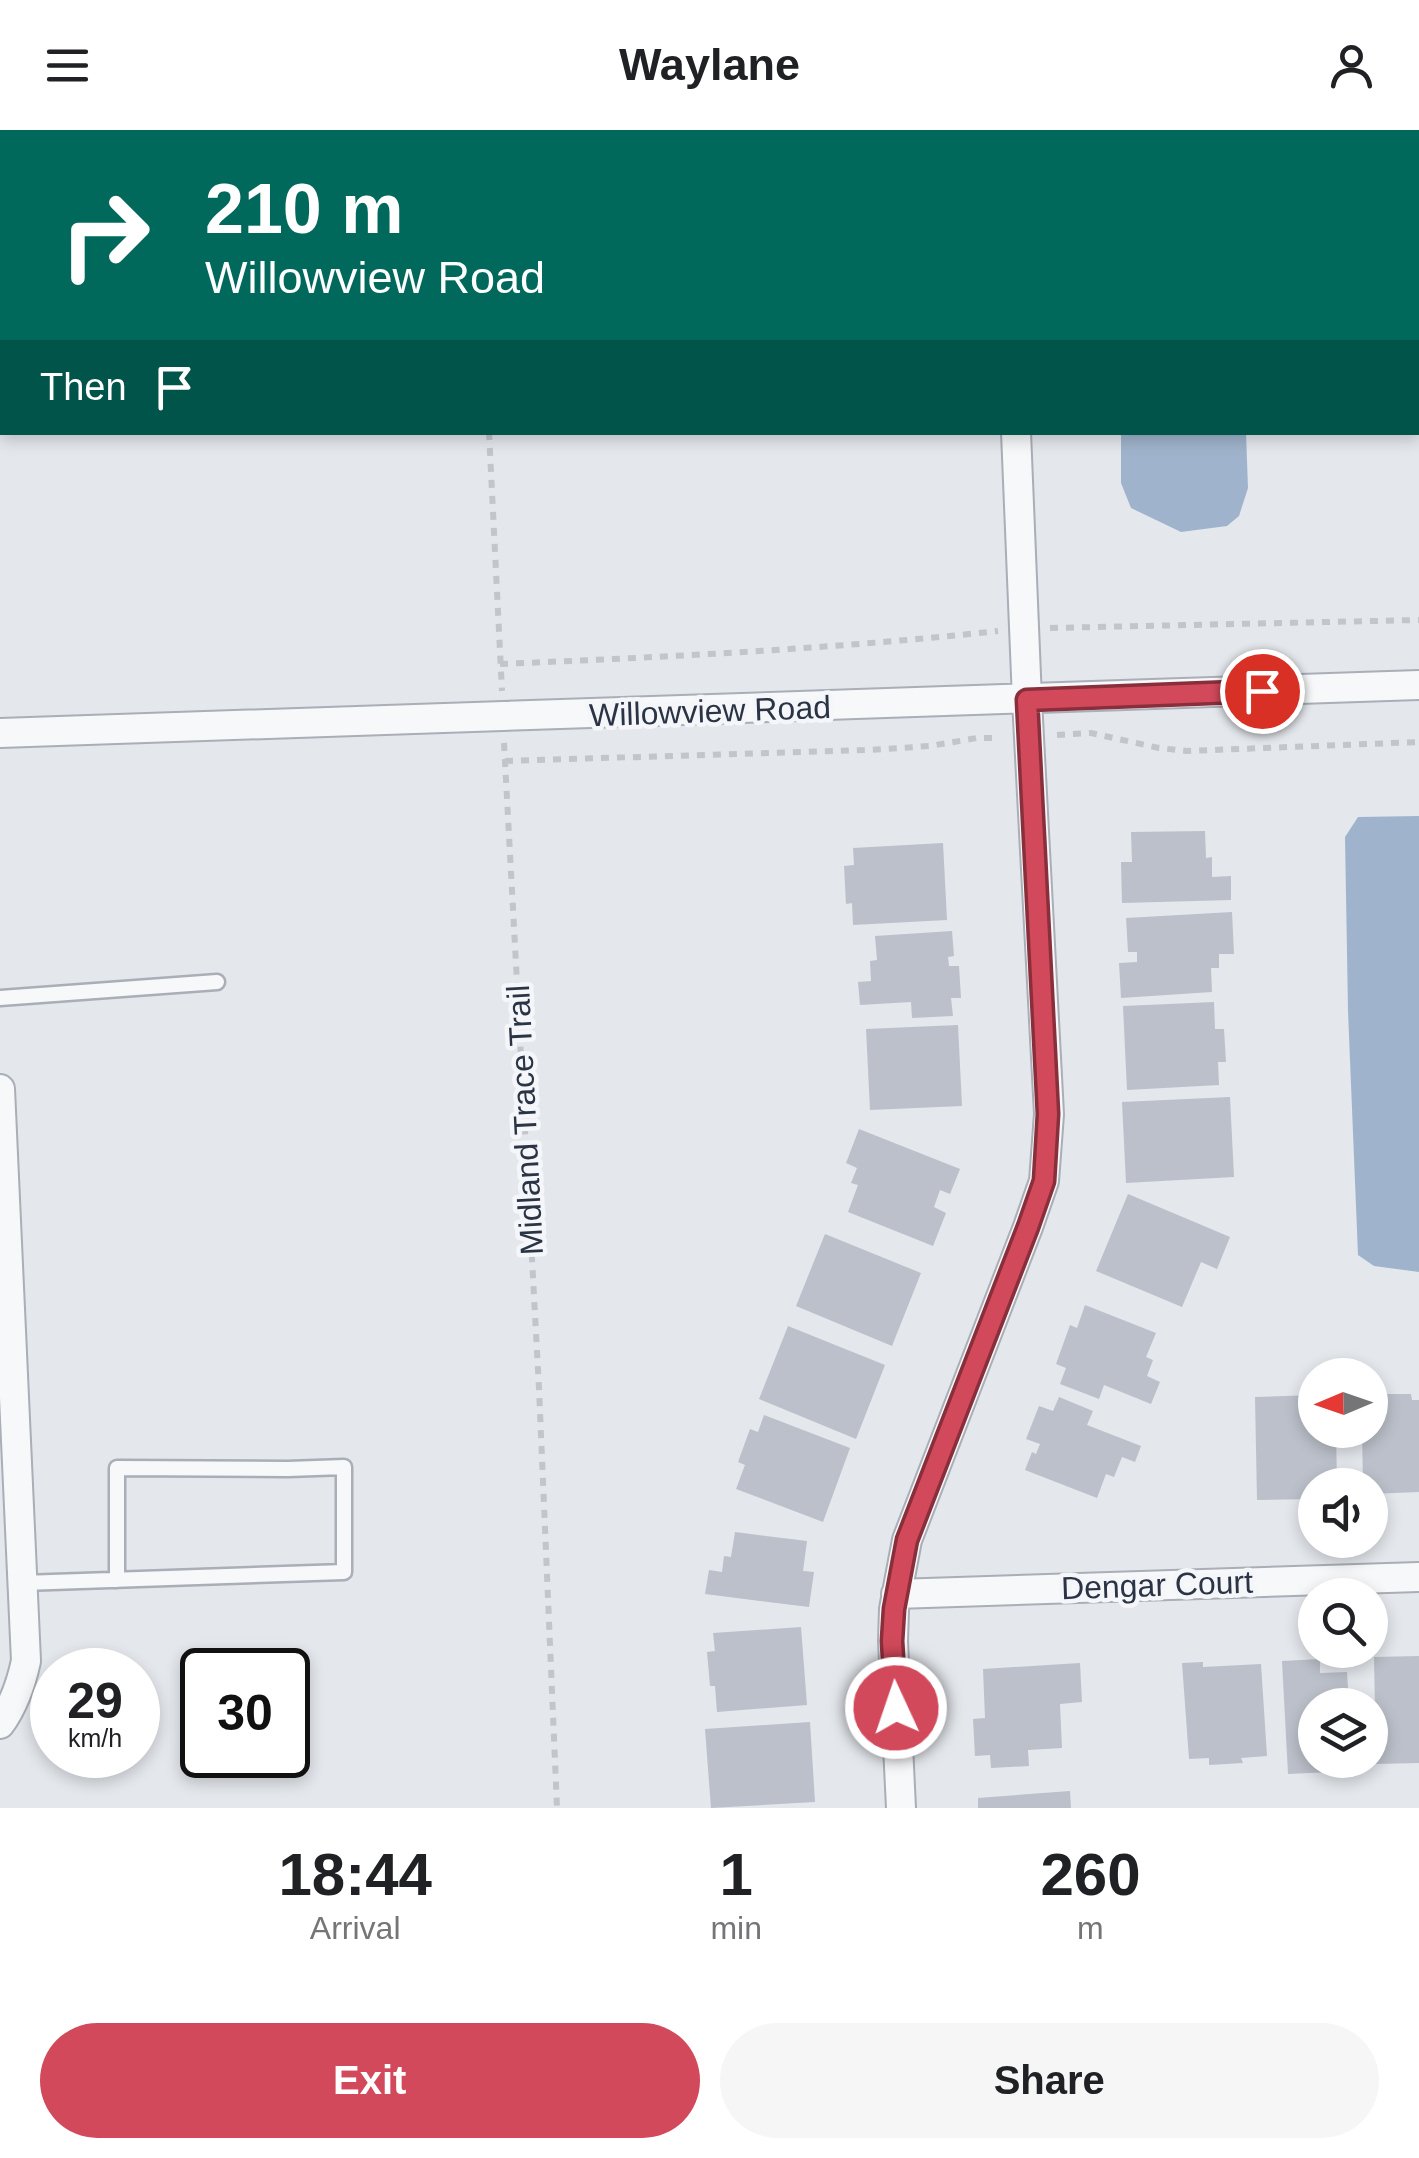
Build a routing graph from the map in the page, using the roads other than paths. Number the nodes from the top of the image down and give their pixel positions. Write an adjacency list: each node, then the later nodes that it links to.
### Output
1 (1016, 435): 3 (street)
2 (1419, 686): 3 (street, Willowview Road)
3 (1027, 700): 4 (street, Willowview Road); 13 (street)
4 (0, 733)
5 (217, 982): 6 (lane)
6 (0, 998)
7 (0, 1089): 8 (street)
8 (5, 1308): 9 (street)
9 (7, 1400): 12 (street)
10 (1419, 1577): 13 (street, Dengar Court)
11 (117, 1580): 11 (lane); 12 (lane)
12 (23, 1583): 14 (street)
13 (896, 1594): 15 (street)
14 (0, 1724)
15 (901, 1808)

